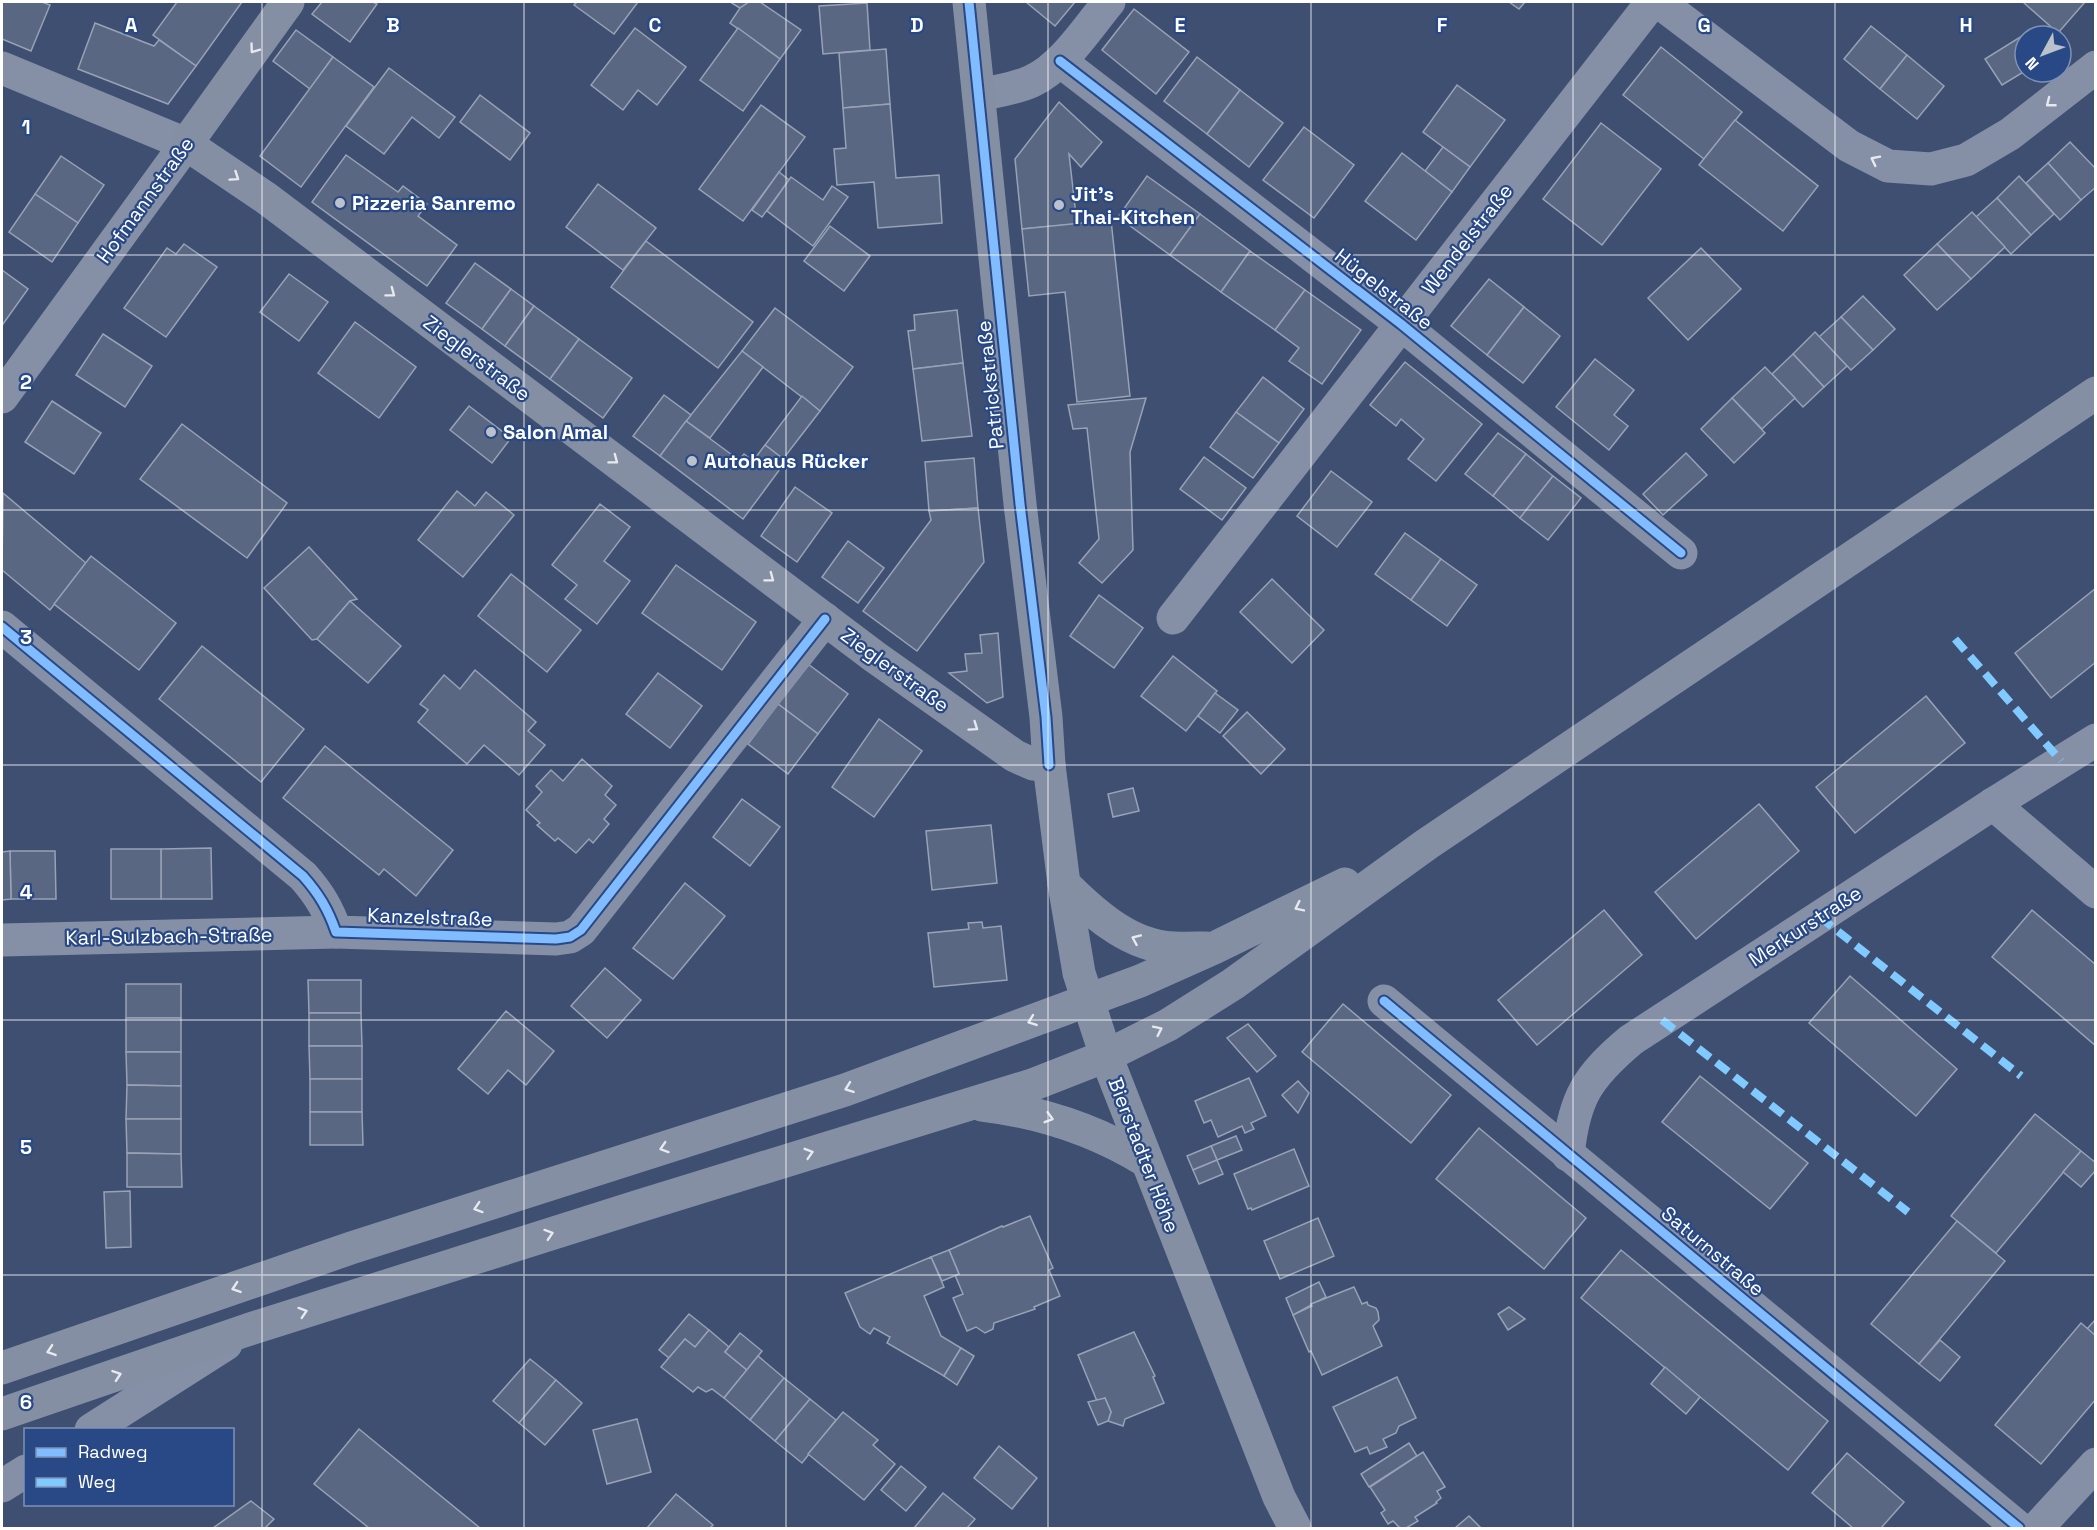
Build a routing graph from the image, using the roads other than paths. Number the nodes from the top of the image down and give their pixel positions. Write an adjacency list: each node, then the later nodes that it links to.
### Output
1 (288, 2): 10 (main road, Hofmannstraße, one-way to 10)
2 (969, 2): 9 (main road, Patrickstraße)
3 (1108, 2): 6 (street)
4 (1652, 2): 11 (street, Wendelstraße)
5 (1659, 2): 7 (street, one-way to 5)
6 (1060, 61): 9 (street); 11 (street, Hügelstraße)
7 (2096, 67)
8 (2, 68): 10 (street, Zieglerstraße)
9 (979, 94): 19 (main road, Patrickstraße)
10 (186, 144): 13 (street, Hofmannstraße); 16 (main road, Zieglerstraße, one-way to 16)
11 (1401, 324): 14 (street, Hügelstraße); 15 (street, Wendelstraße)
12 (2096, 393): 21 (main road)
13 (2, 397)
14 (1681, 553)
15 (1173, 618)
16 (825, 619): 19 (main road, Zieglerstraße, one-way to 19); 24 (street, Kanzelstraße)
17 (2, 627): 24 (street)
18 (2096, 740): 20 (street, Merkurstraße)
19 (1049, 765): 22 (main road, Bierstadter Höhe)
20 (1993, 804): 23 (street); 31 (street, Merkurstraße)
21 (1427, 844): 26 (main road, one-way to 26); 29 (main road, one-way to 21)
22 (1064, 884): 26 (main road, one-way to 22); 27 (main road, Bierstadter Höhe)
23 (2096, 892)
24 (336, 932): 25 (street, Karl-Sulzbach-Straße)
25 (2, 940)
26 (1214, 948): 27 (main road)
27 (1087, 1000): 29 (main road, Bierstadter Höhe); 34 (main road, one-way to 34)
28 (1384, 1001): 31 (street, Saturnstraße)
29 (1106, 1056): 30 (main road); 32 (main road, Bierstadter Höhe)
30 (971, 1104): 32 (main road, one-way to 32); 33 (main road, one-way to 30)
31 (1568, 1155): 41 (street, Saturnstraße)
32 (1146, 1161): 40 (main road, Bierstadter Höhe)
33 (247, 1330): 35 (main road, one-way to 33); 36 (street)
34 (2, 1368)
35 (2, 1414)
36 (94, 1428)
37 (2096, 1464): 42 (street)
38 (24, 1472): 39 (street)
39 (2, 1486)
40 (1295, 1528)
41 (2019, 1528)
42 (2037, 1528)

